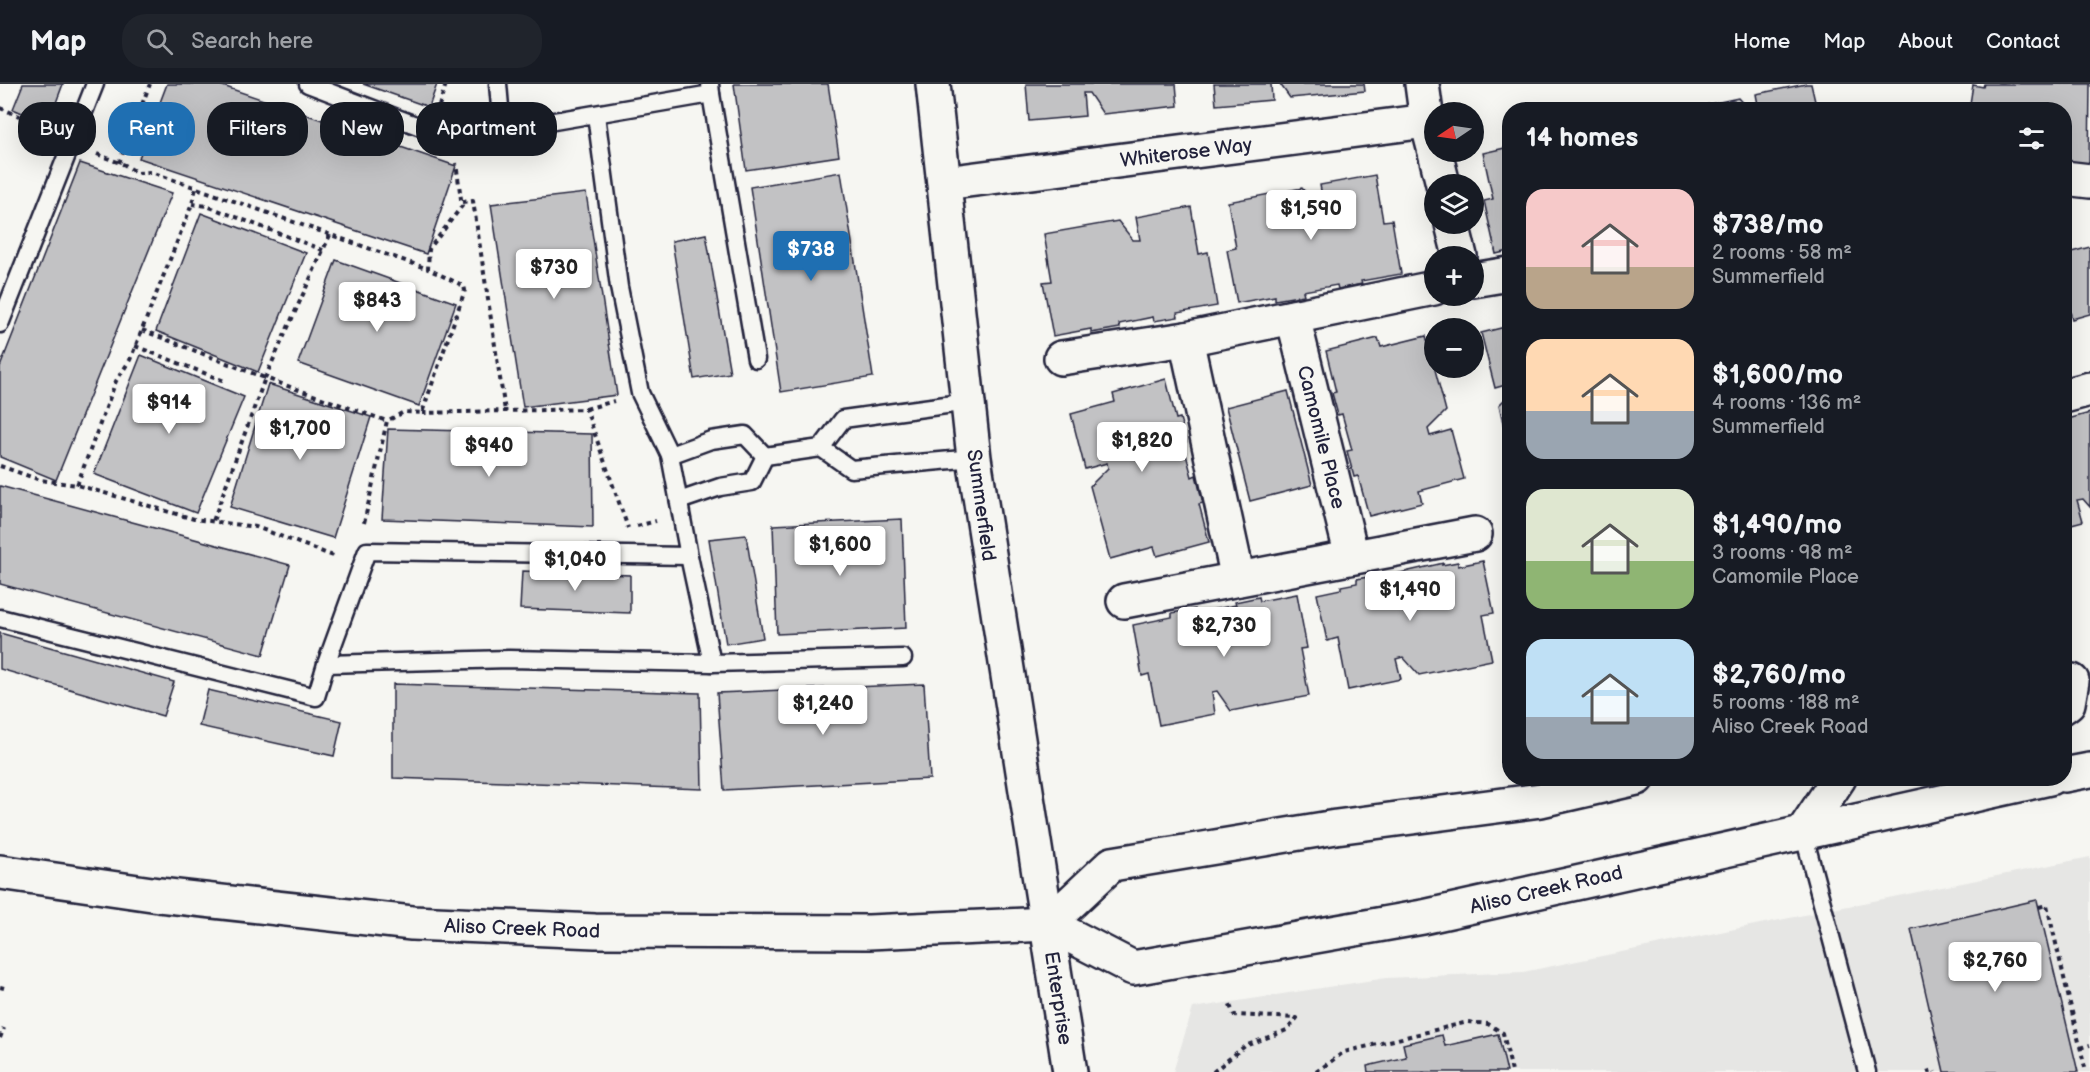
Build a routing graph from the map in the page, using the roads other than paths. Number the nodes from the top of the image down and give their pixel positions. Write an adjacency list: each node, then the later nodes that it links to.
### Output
1 (95, 84): 20 (lane)
2 (308, 84): 11 (lane)
3 (498, 84): 7 (lane)
4 (933, 84): 15 (main road, Summerfield)
5 (1422, 84): 8 (main road)
6 (711, 89): 9 (lane); 23 (lane)
7 (500, 102)
8 (1425, 102)
9 (596, 115): 10 (lane); 26 (lane)
10 (557, 121)
11 (416, 125)
12 (1424, 141): 15 (main road, Whiterose Way)
13 (2072, 179): 14 (main road)
14 (2090, 181)
15 (945, 183): 24 (main road, Summerfield)
16 (1502, 275): 17 (main road)
17 (1484, 278)
18 (1424, 290): 19 (main road)
19 (1293, 317): 21 (main road); 32 (main road, Camomile Place)
20 (0, 324)
21 (1186, 339): 22 (main road); 33 (main road)
22 (1061, 358)
23 (756, 359)
24 (968, 402): 25 (lane); 28 (main road, Summerfield)
25 (821, 448): 27 (lane); 28 (lane)
26 (670, 455): 27 (lane); 29 (lane)
27 (765, 456): 29 (lane)
28 (974, 458): 46 (main road, Summerfield)
29 (678, 501): 31 (lane)
30 (1475, 534): 32 (main road)
31 (689, 556): 37 (lane); 38 (lane)
32 (1352, 557): 33 (main road)
33 (1238, 579): 34 (main road)
34 (1124, 601)
35 (0, 618): 38 (lane)
36 (903, 658): 37 (lane)
37 (712, 663): 38 (lane)
38 (326, 664)
39 (2090, 770): 40 (main road)
40 (2072, 773)
41 (1602, 786): 46 (main road)
42 (1834, 786): 44 (main road)
43 (2013, 786): 44 (main road, Aliso Creek Road)
44 (1803, 832): 46 (main road, Aliso Creek Road); 48 (lane)
45 (0, 872): 46 (main road, Aliso Creek Road)
46 (1048, 924): 47 (main road, Enterprise)
47 (1070, 1072)
48 (1867, 1072)

